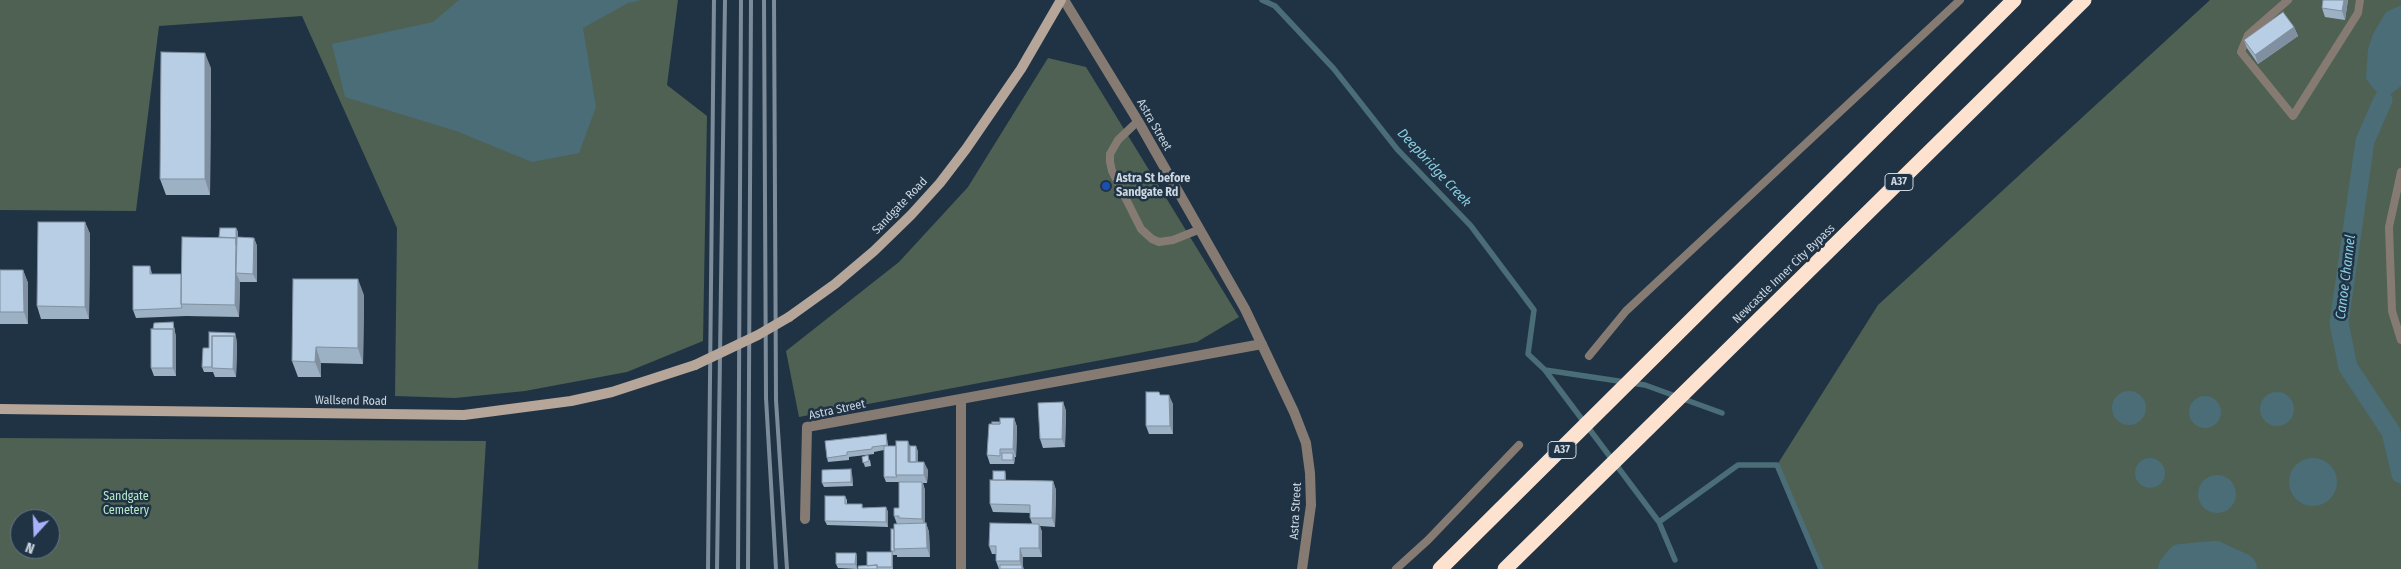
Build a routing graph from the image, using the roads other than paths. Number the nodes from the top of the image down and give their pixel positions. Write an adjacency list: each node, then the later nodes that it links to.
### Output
1 (1062, 0): 7 (street, Astra Street); 13 (main road, Sandgate Road, bridge)
2 (1960, 0): 12 (lane)
3 (2014, 0): 21 (highway, A37)
4 (2084, 0): 22 (highway, Newcastle Inner City Bypass / A37)
5 (2288, 0): 6 (lane)
6 (2360, 0)
7 (1138, 121): 9 (street, Astra Street); 9 (lane)
8 (2401, 172): 10 (lane)
9 (1198, 230): 11 (street, Astra Street)
10 (2401, 340)
11 (1262, 344): 14 (street, Astra Street); 19 (street, Astra Street)
12 (1590, 356)
13 (695, 365): 15 (main road, Wallsend Road)
14 (961, 399): 17 (street, Astra Street); 18 (street)
15 (0, 409)
16 (1519, 445): 20 (lane)
17 (805, 519)
18 (961, 569)
19 (1302, 569)
20 (1396, 569)
21 (1440, 569)
22 (1506, 569)

